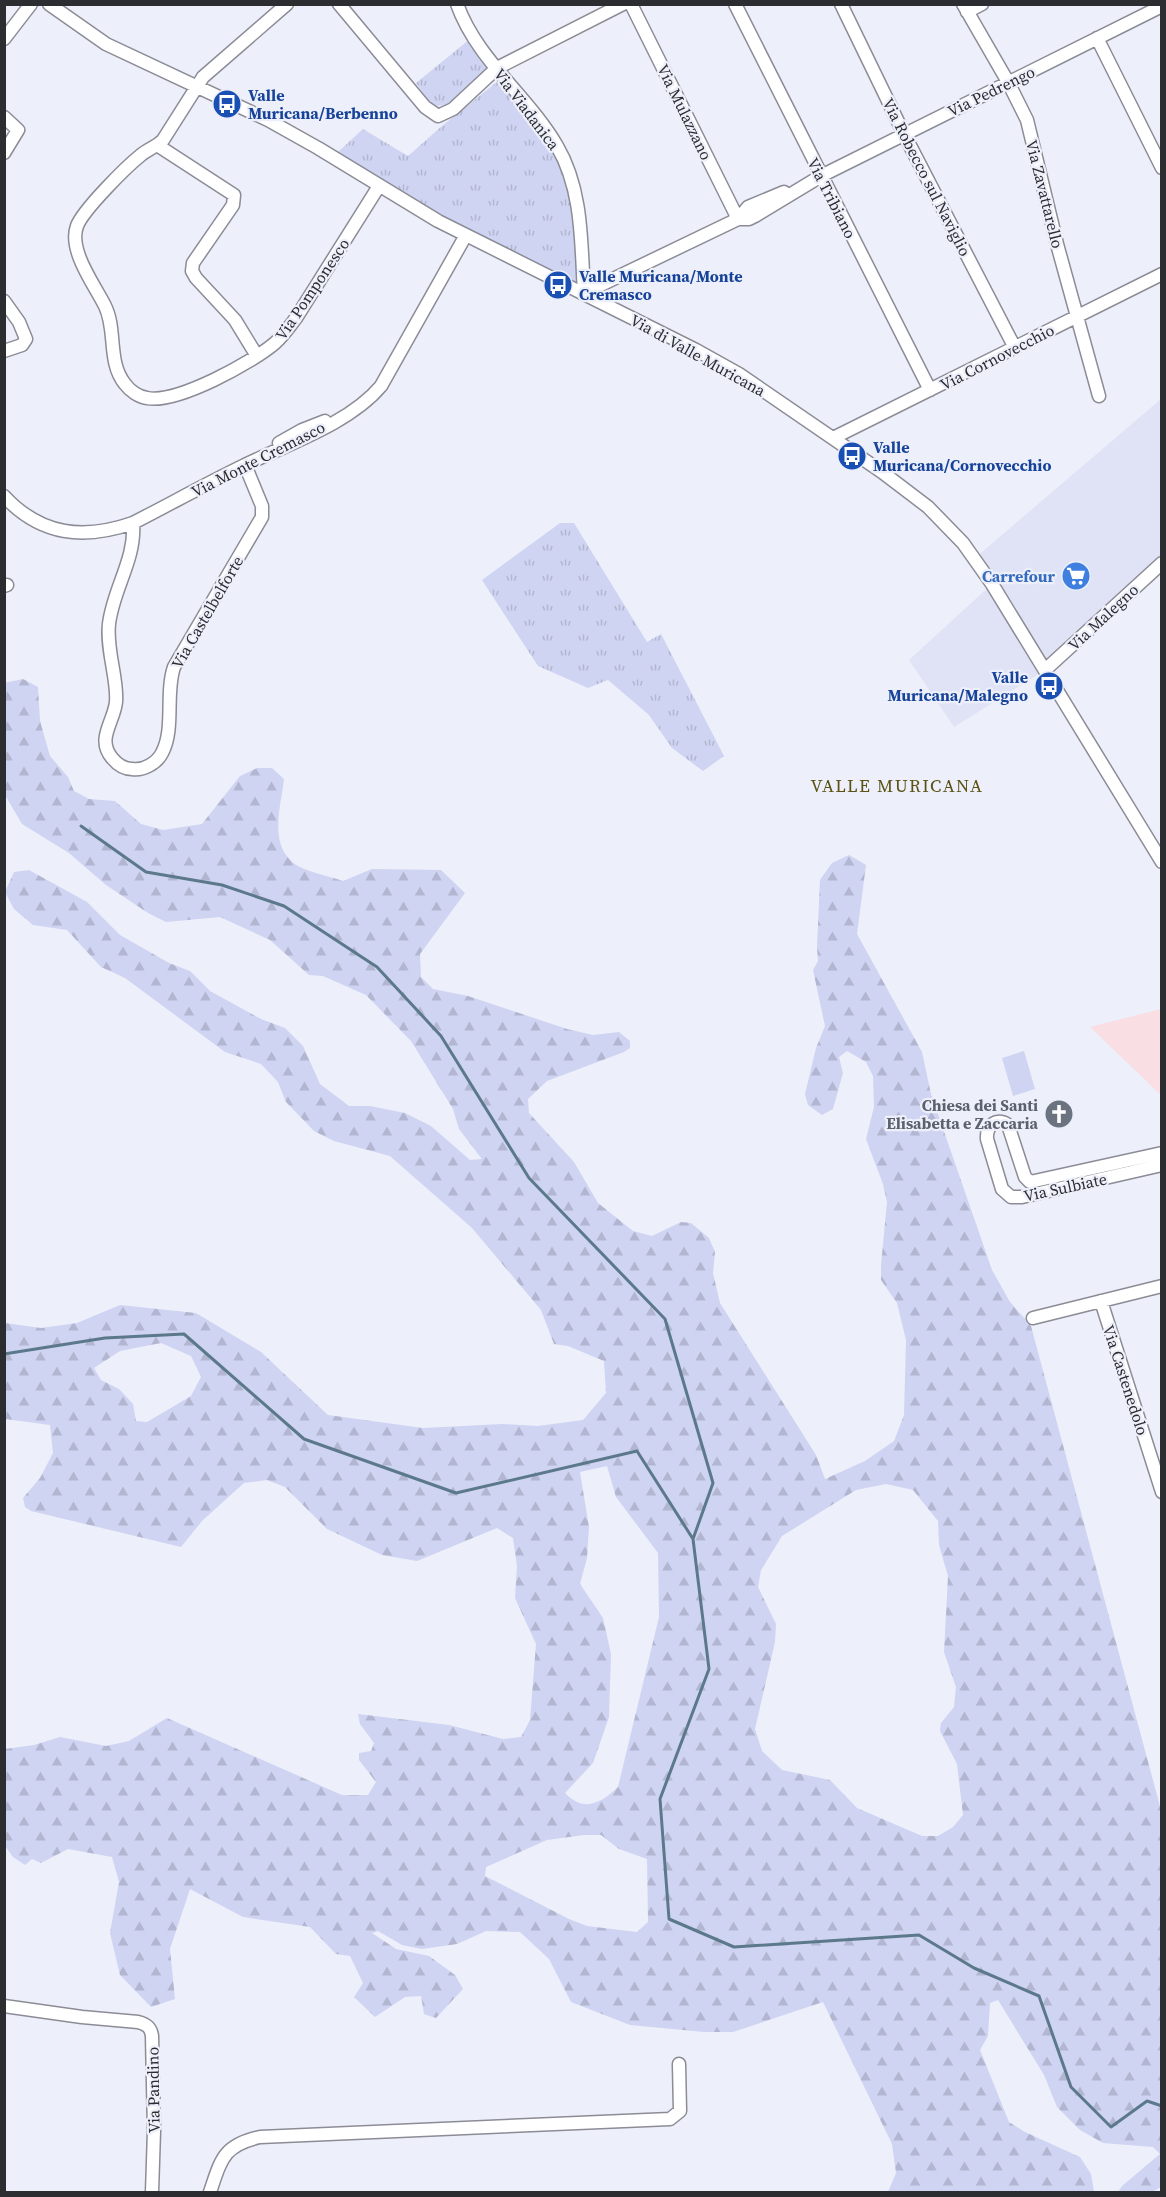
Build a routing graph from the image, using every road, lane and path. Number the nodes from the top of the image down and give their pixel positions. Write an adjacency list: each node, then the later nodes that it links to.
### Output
1 (31, 4): 14 (street)
2 (49, 4): 17 (street, Via di Valle Muricana)
3 (287, 4): 17 (street, Via Pomponesco)
4 (339, 4): 15 (street)
5 (457, 4): 15 (street, Via Viadanica)
6 (623, 4): 15 (street)
7 (631, 4): 25 (street, Via Mulazzano)
8 (735, 4): 23 (street, Via Tribiano)
9 (841, 4): 19 (street, Via Robecco sul Naviglio)
10 (982, 4): 12 (street)
11 (1161, 6): 13 (street, Via Pedrengo)
12 (965, 8): 16 (street, Via Zavattarello)
13 (1097, 38): 16 (street, Via Pedrengo); 22 (street)
14 (4, 39)
15 (497, 68): 28 (street, Via Viadanica)
16 (1008, 82): 19 (street, Via Pedrengo); 30 (street, Via Zavattarello)
17 (197, 86): 20 (street, Via Pomponesco); 24 (street, Via di Valle Muricana)
18 (4, 117): 21 (street)
19 (904, 134): 23 (street, Via Pedrengo); 31 (street, Via Robecco sul Naviglio)
20 (157, 146): 33 (street); 33 (street, Via Pomponesco)
21 (4, 153)
22 (1161, 168)
23 (821, 177): 25 (street, Via Pedrengo); 34 (street, Via Tribiano)
24 (379, 186): 26 (street, Via di Valle Muricana); 33 (street, Via Pomponesco)
25 (738, 219): 28 (street, Via Pedrengo)
26 (466, 235): 28 (street, Via di Valle Muricana); 37 (street, Via Monte Cremasco)
27 (1161, 274): 30 (street, Via Cornovecchio)
28 (584, 293): 36 (street, Via di Valle Muricana)
29 (4, 301): 32 (street)
30 (1078, 316): 31 (street, Via Cornovecchio); 35 (street, Via Zavattarello)
31 (1015, 348): 34 (street, Via Cornovecchio)
32 (4, 351)
33 (257, 356)
34 (930, 390): 36 (street, Via Cornovecchio)
35 (1099, 396)
36 (833, 438): 41 (street, Via di Valle Muricana)
37 (245, 465): 39 (street, Via Monte Cremasco); 39 (street, Via Castelbelforte)
38 (4, 496): 39 (street, Via Monte Cremasco)
39 (133, 522)
40 (1161, 563): 41 (street, Via Malegno)
41 (1045, 670): 42 (street, Via di Valle Muricana)
42 (1161, 862)
43 (1161, 1153): 44 (street, Via Sulbiate)
44 (1161, 1165)
45 (1161, 1286): 46 (street, Via Castenedolo)
46 (1101, 1301): 47 (street, Via Castenedolo); 48 (street, Via Castenedolo)
47 (1033, 1318)
48 (1161, 1492)
49 (4, 2006): 51 (street, Via Pandino)
50 (680, 2064): 52 (street)
51 (152, 2193)
52 (210, 2193)

